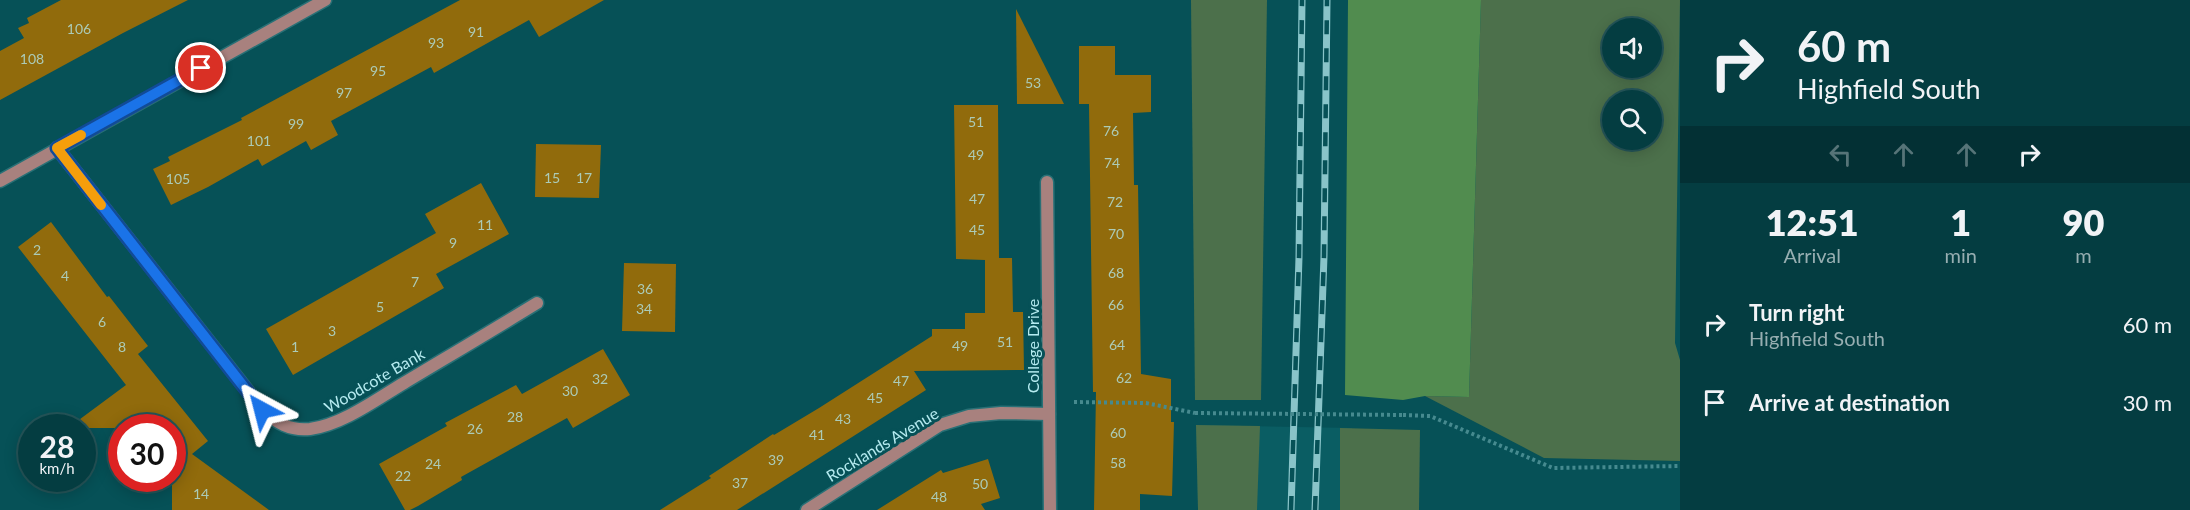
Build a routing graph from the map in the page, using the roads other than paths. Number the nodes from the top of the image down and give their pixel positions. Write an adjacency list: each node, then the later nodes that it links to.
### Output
1 (325, 0): 2 (street)
2 (57, 148): 3 (street); 5 (street, Woodcote Bank)
3 (0, 181)
4 (1047, 182): 6 (street, College Drive)
5 (537, 303)
6 (1049, 408): 7 (street, Rocklands Avenue); 8 (street, College Drive)
7 (807, 510)
8 (1050, 510)

